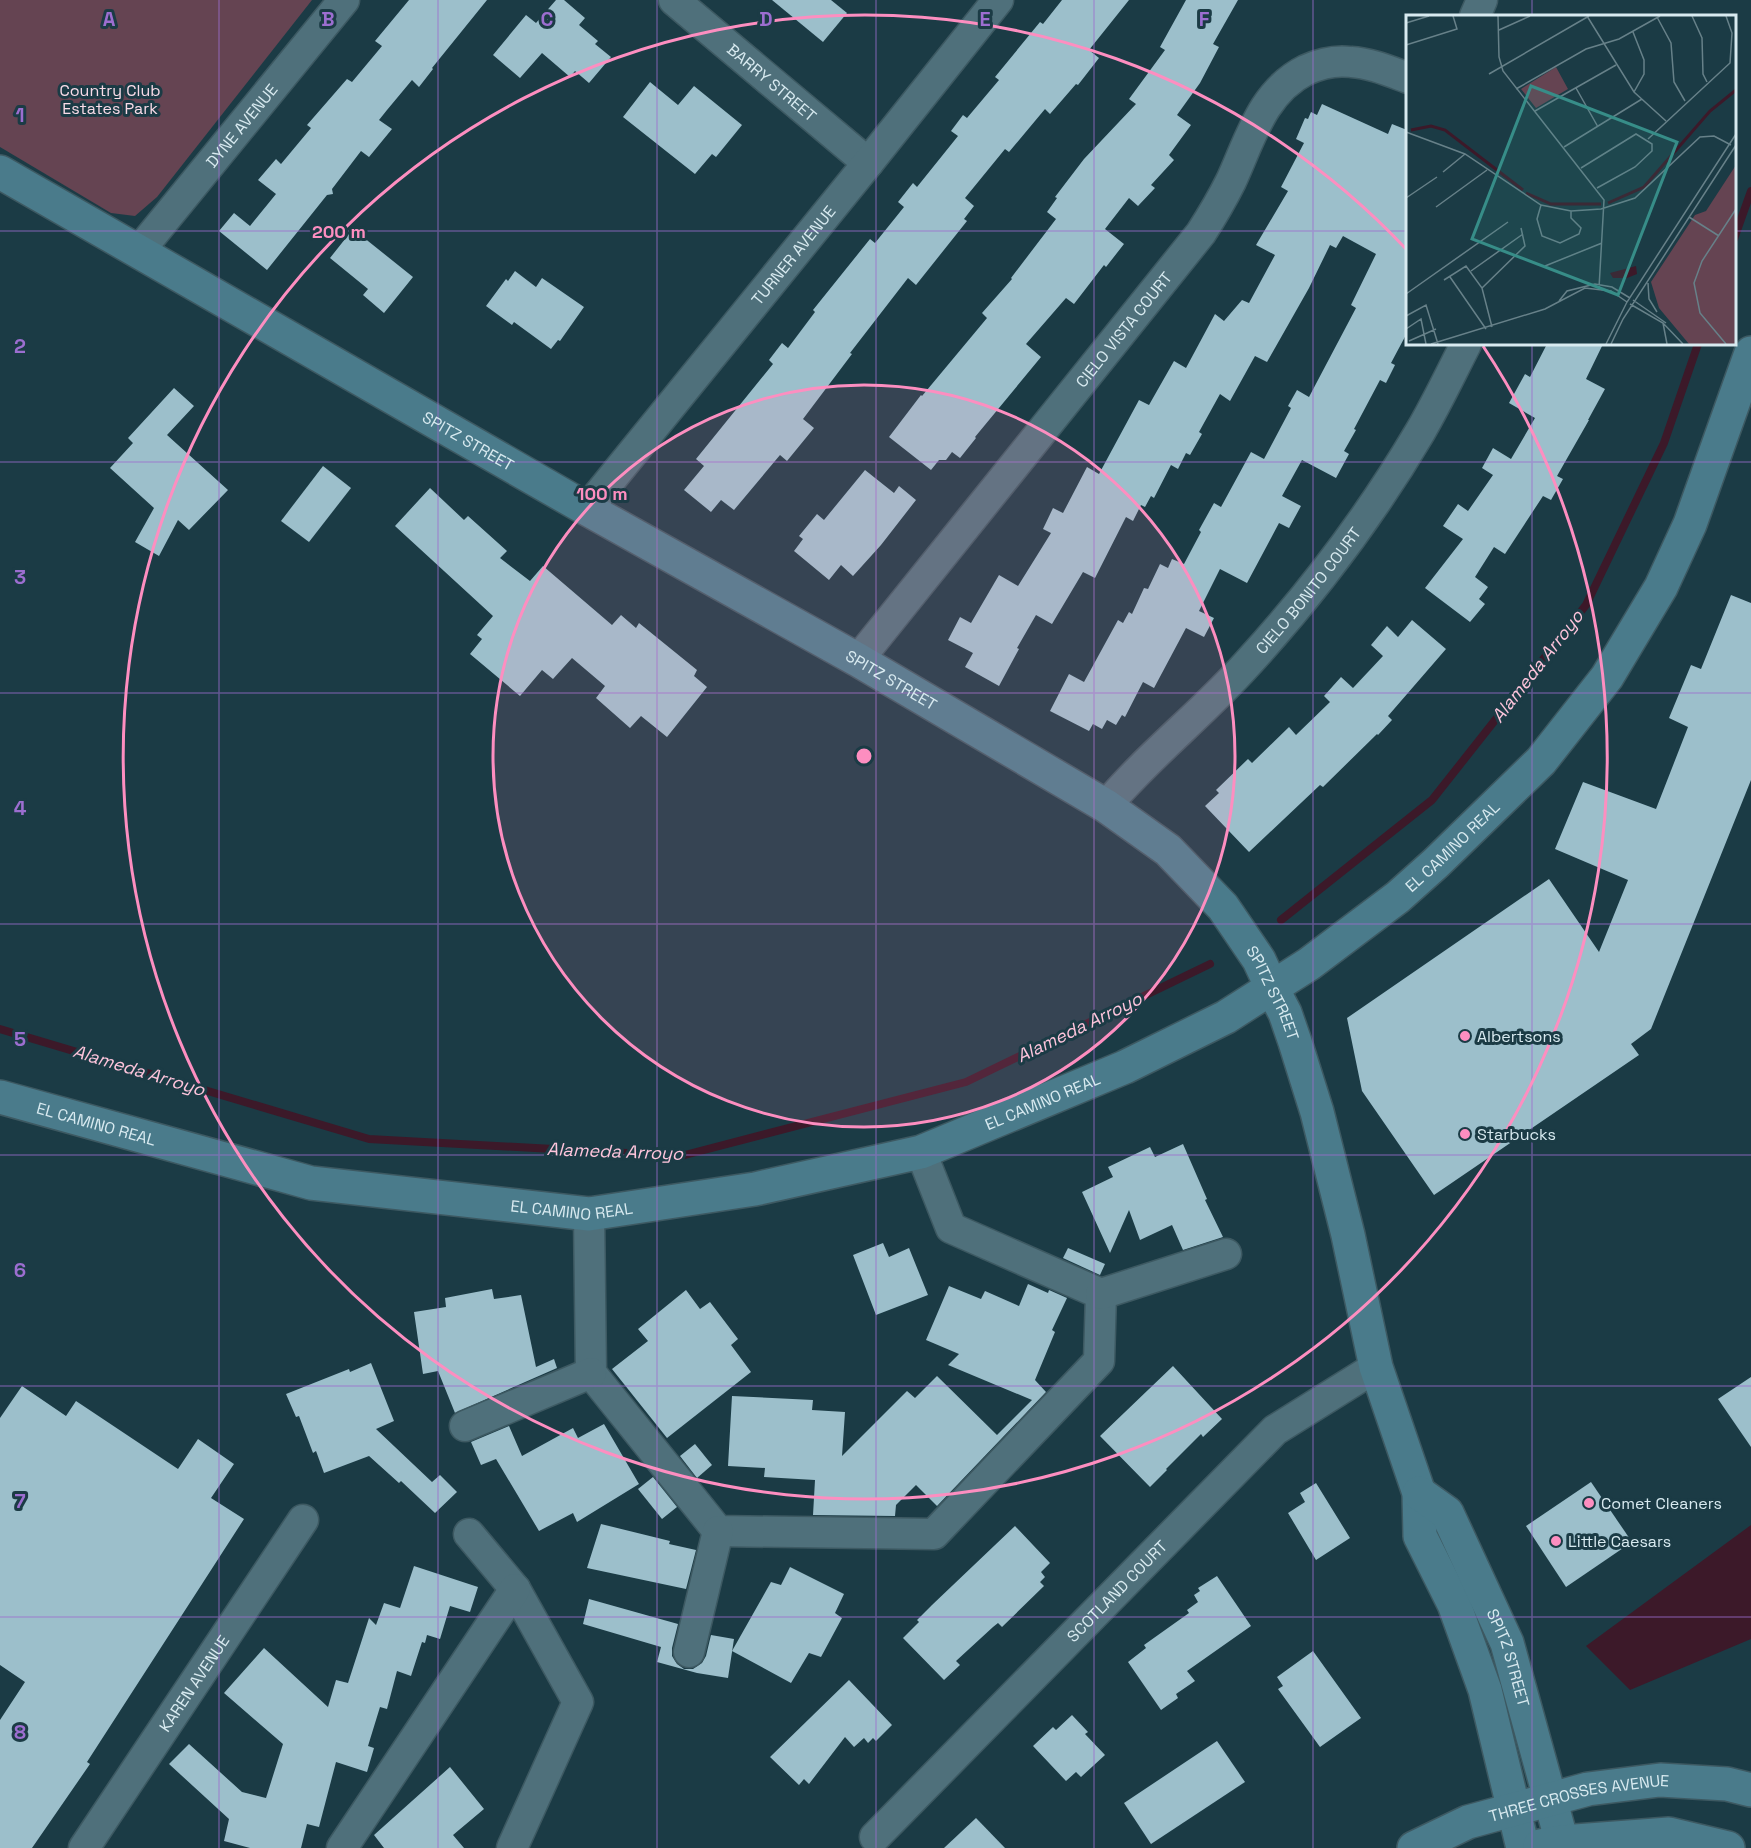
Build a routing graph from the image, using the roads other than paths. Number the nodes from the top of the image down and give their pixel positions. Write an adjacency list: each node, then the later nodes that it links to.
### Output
1 (344, 0): 9 (street, DYNE AVENUE)
2 (674, 0): 7 (street, BARRY STREET)
3 (998, 0): 7 (street, TURNER AVENUE)
4 (1482, 0): 5 (street)
5 (1475, 15)
6 (1406, 78): 13 (street, CIELO VISTA COURT)
7 (868, 163): 12 (street, TURNER AVENUE)
8 (0, 171): 9 (street, SPITZ STREET)
9 (139, 252): 12 (street, SPITZ STREET)
10 (1465, 345): 14 (street, CIELO BONITO COURT)
11 (1751, 354): 15 (street, EL CAMINO REAL)
12 (587, 509): 13 (street, SPITZ STREET)
13 (858, 660): 14 (street, SPITZ STREET)
14 (1106, 806): 15 (street, SPITZ STREET)
15 (1272, 988): 17 (street, EL CAMINO REAL); 21 (street, SPITZ STREET)
16 (0, 1097): 18 (street, EL CAMINO REAL)
17 (921, 1152): 18 (street, EL CAMINO REAL); 20 (street)
18 (589, 1214): 22 (street)
19 (1226, 1254): 20 (street)
20 (1101, 1294): 26 (street)
21 (1376, 1367): 24 (street, SPITZ STREET); 33 (street, SCOTLAND COURT)
22 (591, 1373): 23 (street); 26 (street)
23 (465, 1426)
24 (1419, 1493): 31 (street, SPITZ STREET); 32 (street, SPITZ STREET)
25 (303, 1520): 35 (street, KAREN AVENUE)
26 (718, 1531): 29 (street)
27 (469, 1534): 28 (street)
28 (515, 1588): 36 (street); 37 (street)
29 (689, 1652)
30 (1751, 1790): 31 (street, THREE CROSSES AVENUE)
31 (1550, 1799): 32 (street, THREE CROSSES AVENUE); 34 (street, SPITZ STREET)
32 (1513, 1809): 38 (street, THREE CROSSES AVENUE); 39 (street, SPITZ STREET)
33 (875, 1837)
34 (1562, 1842): 39 (street); 40 (street)
35 (84, 1848)
36 (342, 1848)
37 (512, 1848)
38 (1414, 1848)
39 (1523, 1848)
40 (1728, 1848)

